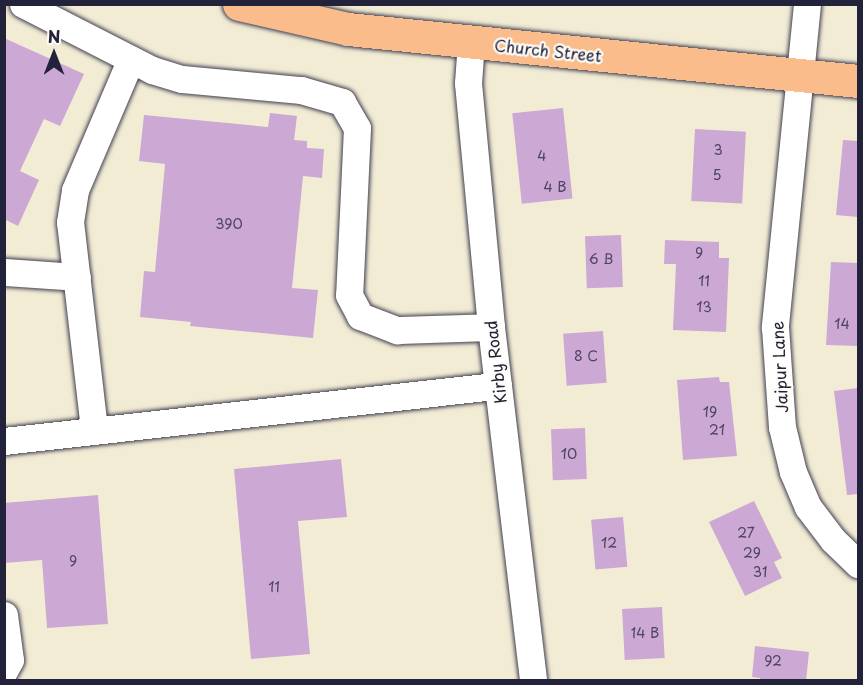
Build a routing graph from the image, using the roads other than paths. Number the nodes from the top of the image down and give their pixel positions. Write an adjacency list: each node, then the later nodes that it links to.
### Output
1 (22, 4): 5 (street)
2 (239, 4): 4 (main road, Church Street)
3 (807, 4): 6 (street, Jaipur Lane)
4 (471, 42): 6 (main road, Church Street); 10 (street, Kirby Road)
5 (131, 59): 9 (street); 10 (street)
6 (800, 75): 7 (main road, Church Street); 14 (street, Jaipur Lane)
7 (858, 81)
8 (4, 273): 9 (street)
9 (77, 278): 12 (street)
10 (491, 327): 11 (street, Kirby Road)
11 (498, 386): 12 (street); 17 (street, Kirby Road)
12 (94, 429): 13 (street)
13 (4, 441)
14 (858, 564)
15 (4, 615): 16 (street)
16 (4, 671)
17 (533, 681)

